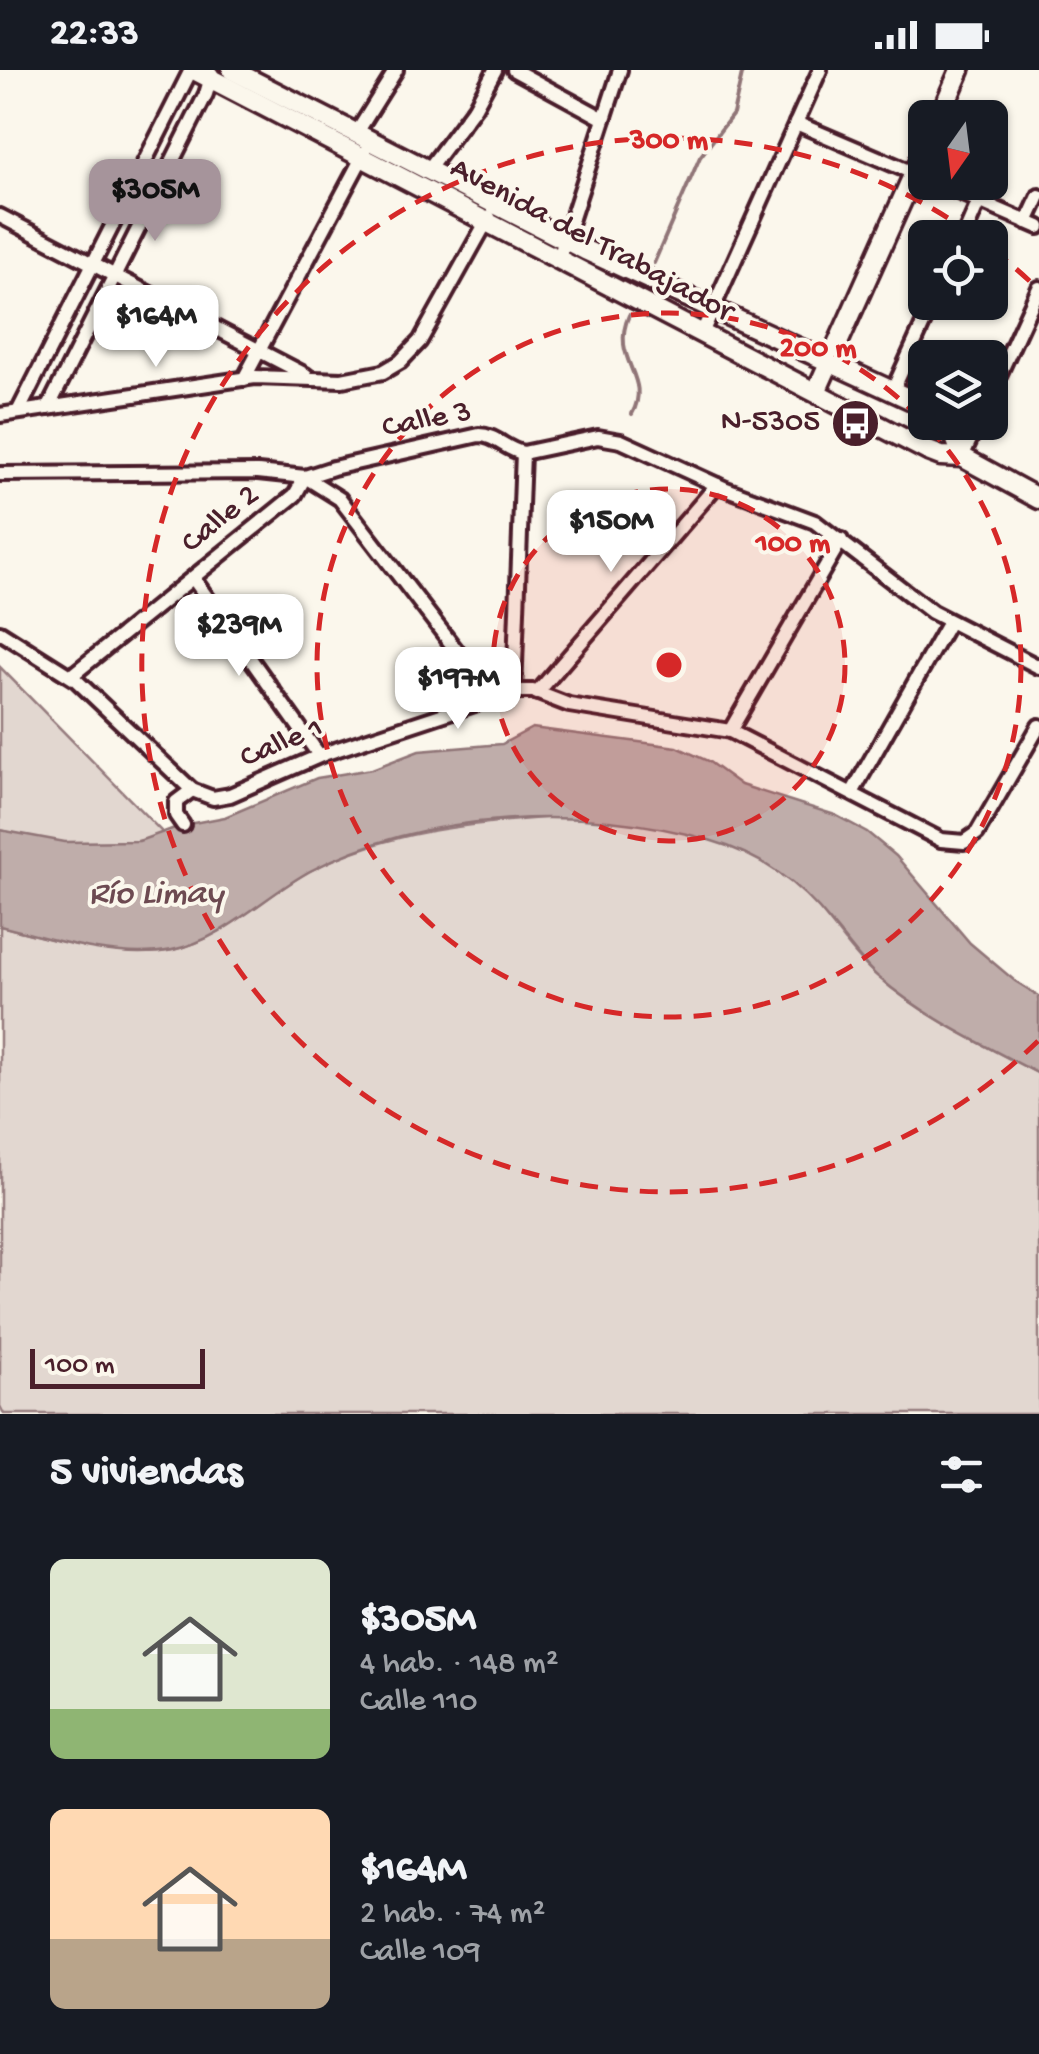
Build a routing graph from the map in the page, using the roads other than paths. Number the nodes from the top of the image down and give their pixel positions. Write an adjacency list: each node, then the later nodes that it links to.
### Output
1 (192, 70): 9 (street, Avenida del Trabajador); 24 (street)
2 (232, 70): 13 (street, Avenida del Trabajador)
3 (396, 70): 13 (street)
4 (495, 70): 14 (street)
5 (514, 70): 11 (street)
6 (620, 70): 11 (street)
7 (820, 70): 12 (street)
8 (960, 70): 10 (street)
9 (212, 74): 13 (street, Avenida del Trabajador); 25 (street)
10 (947, 100)
11 (604, 119): 23 (street)
12 (796, 123): 15 (street); 27 (street)
13 (363, 144): 14 (street, Avenida del Trabajador); 19 (street, Avenida del Trabajador); 30 (street)
14 (428, 170): 19 (street, Avenida del Trabajador)
15 (908, 171)
16 (1039, 196): 22 (street)
17 (908, 200): 32 (street)
18 (979, 201): 21 (street); 22 (street)
19 (492, 212): 23 (street, Avenida del Trabajador); 34 (street)
20 (0, 216): 24 (street)
21 (971, 220)
22 (1033, 224)
23 (562, 249): 27 (street, Avenida del Trabajador); 29 (street, Avenida del Trabajador)
24 (92, 264): 25 (street); 39 (street)
25 (114, 276): 30 (street); 38 (street)
26 (1039, 288): 31 (street)
27 (713, 308): 29 (street); 32 (street, Avenida del Trabajador)
28 (925, 320): 35 (street)
29 (702, 332): 36 (street, Avenida del Trabajador)
30 (259, 350): 33 (street); 34 (street)
31 (1008, 356)
32 (830, 361): 35 (street, Avenida del Trabajador); 36 (street)
33 (244, 378): 34 (street); 38 (street)
34 (313, 378)
35 (893, 390): 37 (street, Avenida del Trabajador)
36 (816, 392): 44 (street, Avenida del Trabajador)
37 (908, 398)
38 (48, 408): 39 (street)
39 (18, 412): 40 (street)
40 (0, 414)
41 (956, 440): 44 (street)
42 (970, 440): 44 (street)
43 (522, 453): 46 (street, Calle 3); 47 (street); 55 (street)
44 (962, 457): 48 (street, Avenida del Trabajador)
45 (0, 474): 46 (street, Calle 3)
46 (305, 477): 50 (street, Calle 2); 57 (street)
47 (717, 485): 49 (street); 56 (street)
48 (1039, 499)
49 (841, 540): 51 (street); 59 (street)
50 (193, 578): 54 (street, Calle 2); 60 (street)
51 (948, 622): 53 (street); 62 (street)
52 (0, 632): 54 (street)
53 (1039, 667)
54 (71, 676): 61 (street)
55 (514, 691): 56 (street, Calle 1); 57 (street, Calle 1)
56 (537, 692): 59 (street, Calle 1)
57 (494, 698): 60 (street, Calle 1)
58 (1039, 726): 62 (street, Calle 1)
59 (730, 731): 62 (street, Calle 1)
60 (320, 756): 61 (street, Calle 1)
61 (192, 790): 63 (street)
62 (852, 793)
63 (183, 825)

